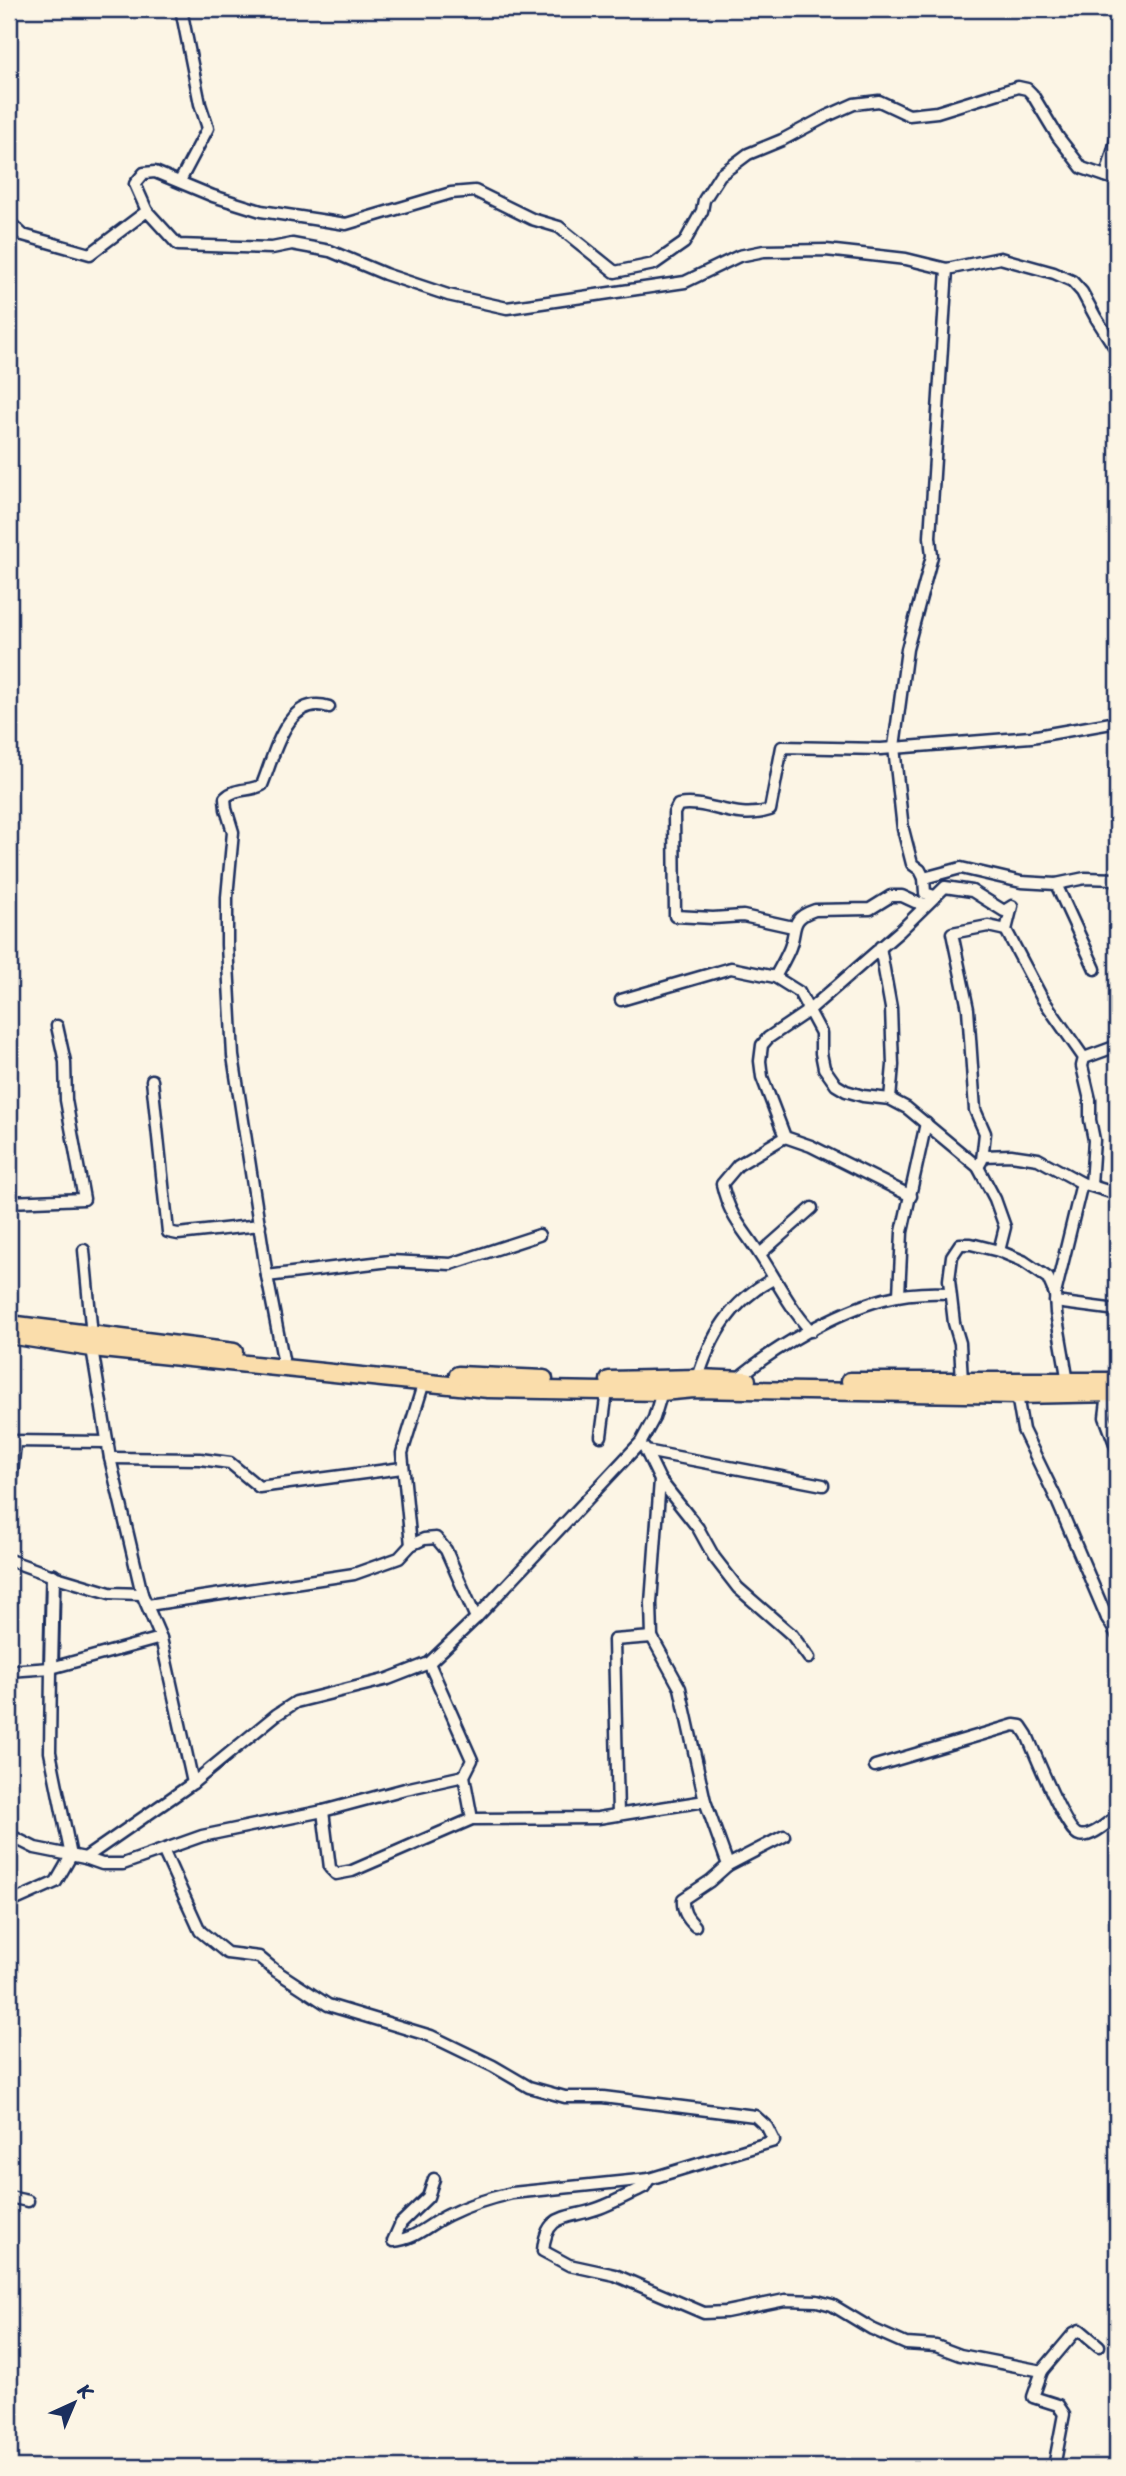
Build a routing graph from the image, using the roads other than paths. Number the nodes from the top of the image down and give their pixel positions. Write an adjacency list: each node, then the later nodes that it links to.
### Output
1 (181, 9): 4 (street)
2 (1117, 137): 3 (street)
3 (1106, 176): 4 (street); 5 (street)
4 (180, 180): 6 (street)
5 (1117, 180)
6 (146, 211): 7 (street); 8 (street)
7 (9, 222)
8 (947, 269): 9 (street); 12 (street)
9 (1117, 351)
10 (329, 707): 38 (street)
11 (1117, 722): 12 (street)
12 (894, 747): 13 (street); 17 (street)
13 (924, 878): 15 (street); 16 (street)
14 (1117, 879): 15 (street)
15 (1056, 884): 20 (street)
16 (931, 900): 17 (street); 18 (street); 19 (street)
17 (793, 927): 21 (street)
18 (1006, 930): 26 (street); 31 (street)
19 (880, 947): 23 (street); 28 (street)
20 (1095, 969)
21 (775, 976): 22 (street); 23 (street)
22 (621, 1000)
23 (808, 1011): 28 (street); 30 (street)
24 (57, 1026): 36 (street)
25 (1117, 1046): 26 (street)
26 (1084, 1058): 33 (street)
27 (152, 1080): 38 (street)
28 (890, 1099): 29 (street)
29 (926, 1123): 32 (street); 35 (street)
30 (785, 1136): 35 (street); 42 (street)
31 (983, 1156): 32 (street); 33 (street)
32 (978, 1167): 41 (street)
33 (1086, 1184): 34 (street); 47 (street)
34 (1117, 1194)
35 (911, 1196): 46 (street)
36 (9, 1202)
37 (811, 1208): 42 (street)
38 (260, 1225): 43 (street)
39 (539, 1235): 43 (street)
40 (84, 1250): 52 (street)
41 (999, 1251): 45 (street); 47 (street)
42 (760, 1254): 44 (street)
43 (267, 1276): 53 (street)
44 (773, 1279): 50 (street); 57 (street)
45 (949, 1293): 46 (street); 56 (street)
46 (899, 1295): 50 (street)
47 (1055, 1298): 48 (street); 54 (street)
48 (1117, 1310)
49 (9, 1324): 52 (highway)
50 (811, 1331): 58 (street)
51 (9, 1335): 52 (highway)
52 (92, 1342): 53 (highway); 65 (street)
53 (279, 1363): 55 (highway); 57 (highway)
54 (1068, 1381): 56 (highway); 59 (highway)
55 (424, 1382): 60 (highway); 69 (street)
56 (962, 1382): 58 (highway)
57 (696, 1383): 58 (highway); 61 (highway)
58 (731, 1385): 62 (highway)
59 (1114, 1389): 62 (highway); 67 (street)
60 (607, 1391): 61 (highway); 63 (street)
61 (662, 1392): 66 (street)
62 (1017, 1395): 80 (street)
63 (601, 1436)
64 (12, 1441): 65 (street); 72 (street)
65 (108, 1442): 68 (street)
66 (643, 1446): 70 (street); 71 (street); 79 (street)
67 (1117, 1449)
68 (110, 1458): 69 (street); 76 (street)
69 (402, 1468): 73 (street)
70 (660, 1480): 82 (street); 84 (street)
71 (823, 1485)
72 (9, 1508)
73 (411, 1545): 77 (street); 79 (street)
74 (9, 1560): 75 (street)
75 (53, 1576): 76 (street); 86 (street)
76 (142, 1594): 77 (street)
77 (148, 1605): 83 (street)
78 (1117, 1612): 80 (street)
79 (476, 1618): 85 (street)
80 (1107, 1618): 81 (street)
81 (1117, 1635)
82 (652, 1637): 91 (street); 93 (street)
83 (161, 1639): 86 (street); 90 (street)
84 (809, 1658)
85 (429, 1663): 89 (street); 90 (street)
86 (51, 1668): 87 (street); 99 (street)
87 (9, 1671)
88 (875, 1766): 94 (street)
89 (464, 1776): 92 (street); 95 (street)
90 (192, 1783): 100 (street)
91 (705, 1801): 93 (street); 101 (street)
92 (323, 1811): 95 (street); 98 (street)
93 (618, 1815): 95 (street)
94 (1117, 1816)
95 (472, 1819)
96 (9, 1835): 99 (street)
97 (784, 1836): 101 (street)
98 (164, 1852): 100 (street); 105 (street)
99 (71, 1856): 100 (street); 102 (street)
100 (85, 1858)
101 (728, 1865): 103 (street)
102 (9, 1903)
103 (695, 1926)
104 (433, 2179): 105 (street)
105 (649, 2179): 109 (street)
106 (9, 2196): 107 (street)
107 (28, 2201)
108 (1099, 2346): 109 (street)
109 (1042, 2371): 110 (street)
110 (1054, 2467)

